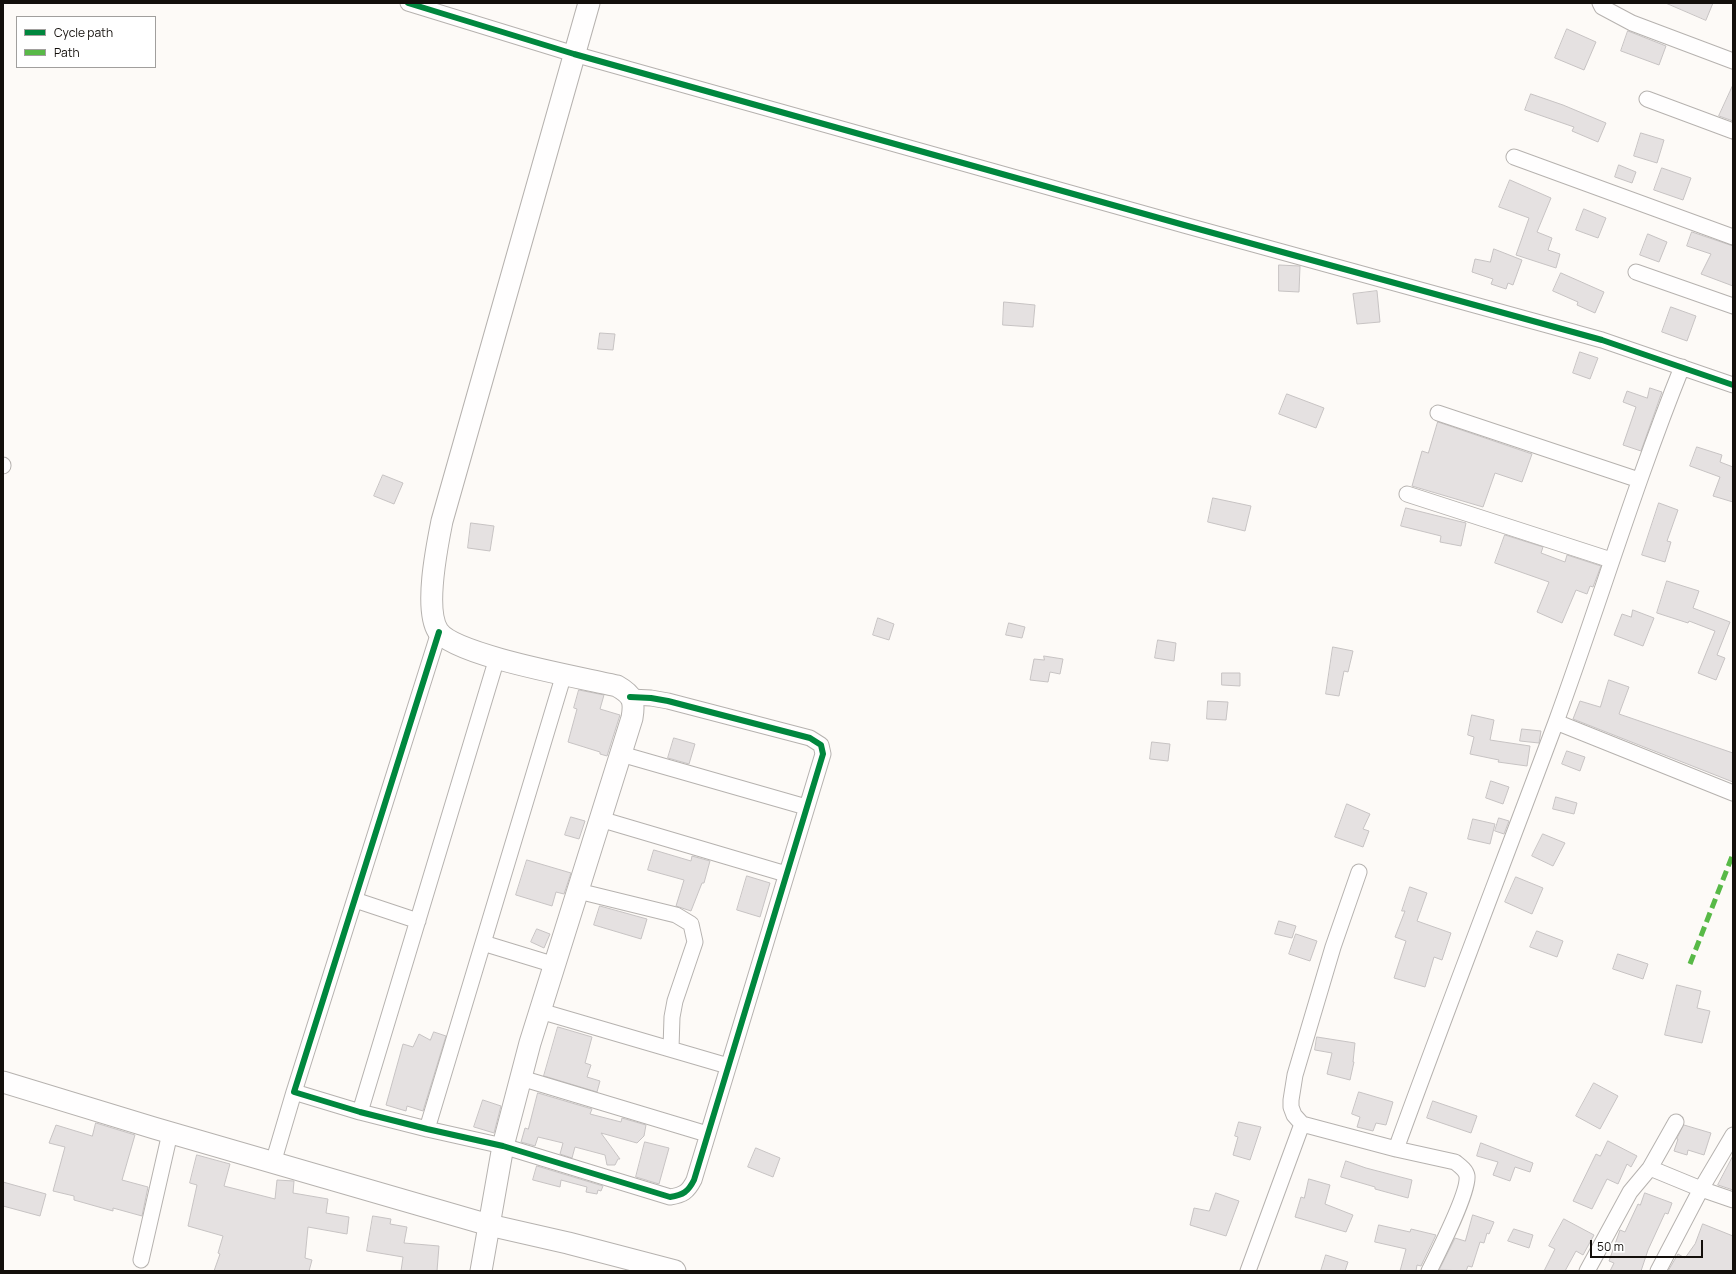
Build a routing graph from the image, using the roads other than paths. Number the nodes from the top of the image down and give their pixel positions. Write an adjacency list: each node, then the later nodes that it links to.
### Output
1 (408, 3): 4 (street)
2 (589, 3): 4 (street)
3 (1600, 3): 5 (street)
4 (574, 54): 12 (street); 18 (street)
5 (1733, 61)
6 (1647, 99): 7 (street)
7 (1733, 132)
8 (1514, 157): 9 (street)
9 (1733, 237)
10 (1636, 272): 11 (street)
11 (1733, 306)
12 (1682, 367): 13 (street); 15 (street)
13 (1733, 385)
14 (1438, 413): 15 (street)
15 (1639, 480): 17 (street)
16 (1407, 494): 17 (street)
17 (1611, 560): 22 (street)
18 (439, 632): 19 (street); 30 (street)
19 (497, 658): 20 (street); 31 (street)
20 (564, 674): 21 (street); 32 (street)
21 (630, 697): 23 (street); 25 (street)
22 (1556, 722): 24 (street); 48 (street)
23 (620, 754): 25 (street); 26 (street)
24 (1733, 793)
25 (806, 807): 28 (street)
26 (600, 819): 28 (street); 29 (street)
27 (1359, 872): 42 (street)
28 (786, 874): 36 (street)
29 (578, 891): 33 (street); 35 (street)
30 (355, 900): 31 (street); 39 (street)
31 (418, 921): 40 (street)
32 (483, 943): 33 (street); 43 (street)
33 (554, 965): 34 (street)
34 (540, 1011): 35 (street); 37 (street)
35 (671, 1048): 36 (street)
36 (728, 1066): 45 (street)
37 (521, 1078): 45 (street); 47 (street)
38 (3, 1082): 44 (street)
39 (294, 1092): 40 (street); 49 (street)
40 (360, 1112): 43 (street)
41 (1676, 1122): 50 (street)
42 (1302, 1124): 48 (street); 57 (street)
43 (427, 1129): 47 (street)
44 (170, 1133): 49 (street); 54 (street)
45 (707, 1134): 47 (street)
46 (1733, 1135): 51 (street)
47 (503, 1146): 53 (street)
48 (1396, 1149): 58 (street)
49 (273, 1163): 53 (street)
50 (1650, 1168): 51 (street); 59 (street)
51 (1701, 1189): 52 (street); 60 (street)
52 (1733, 1200)
53 (489, 1225): 55 (street); 56 (street)
54 (141, 1260)
55 (481, 1271)
56 (675, 1271)
57 (1248, 1271)
58 (1429, 1271)
59 (1587, 1271)
60 (1658, 1271)

